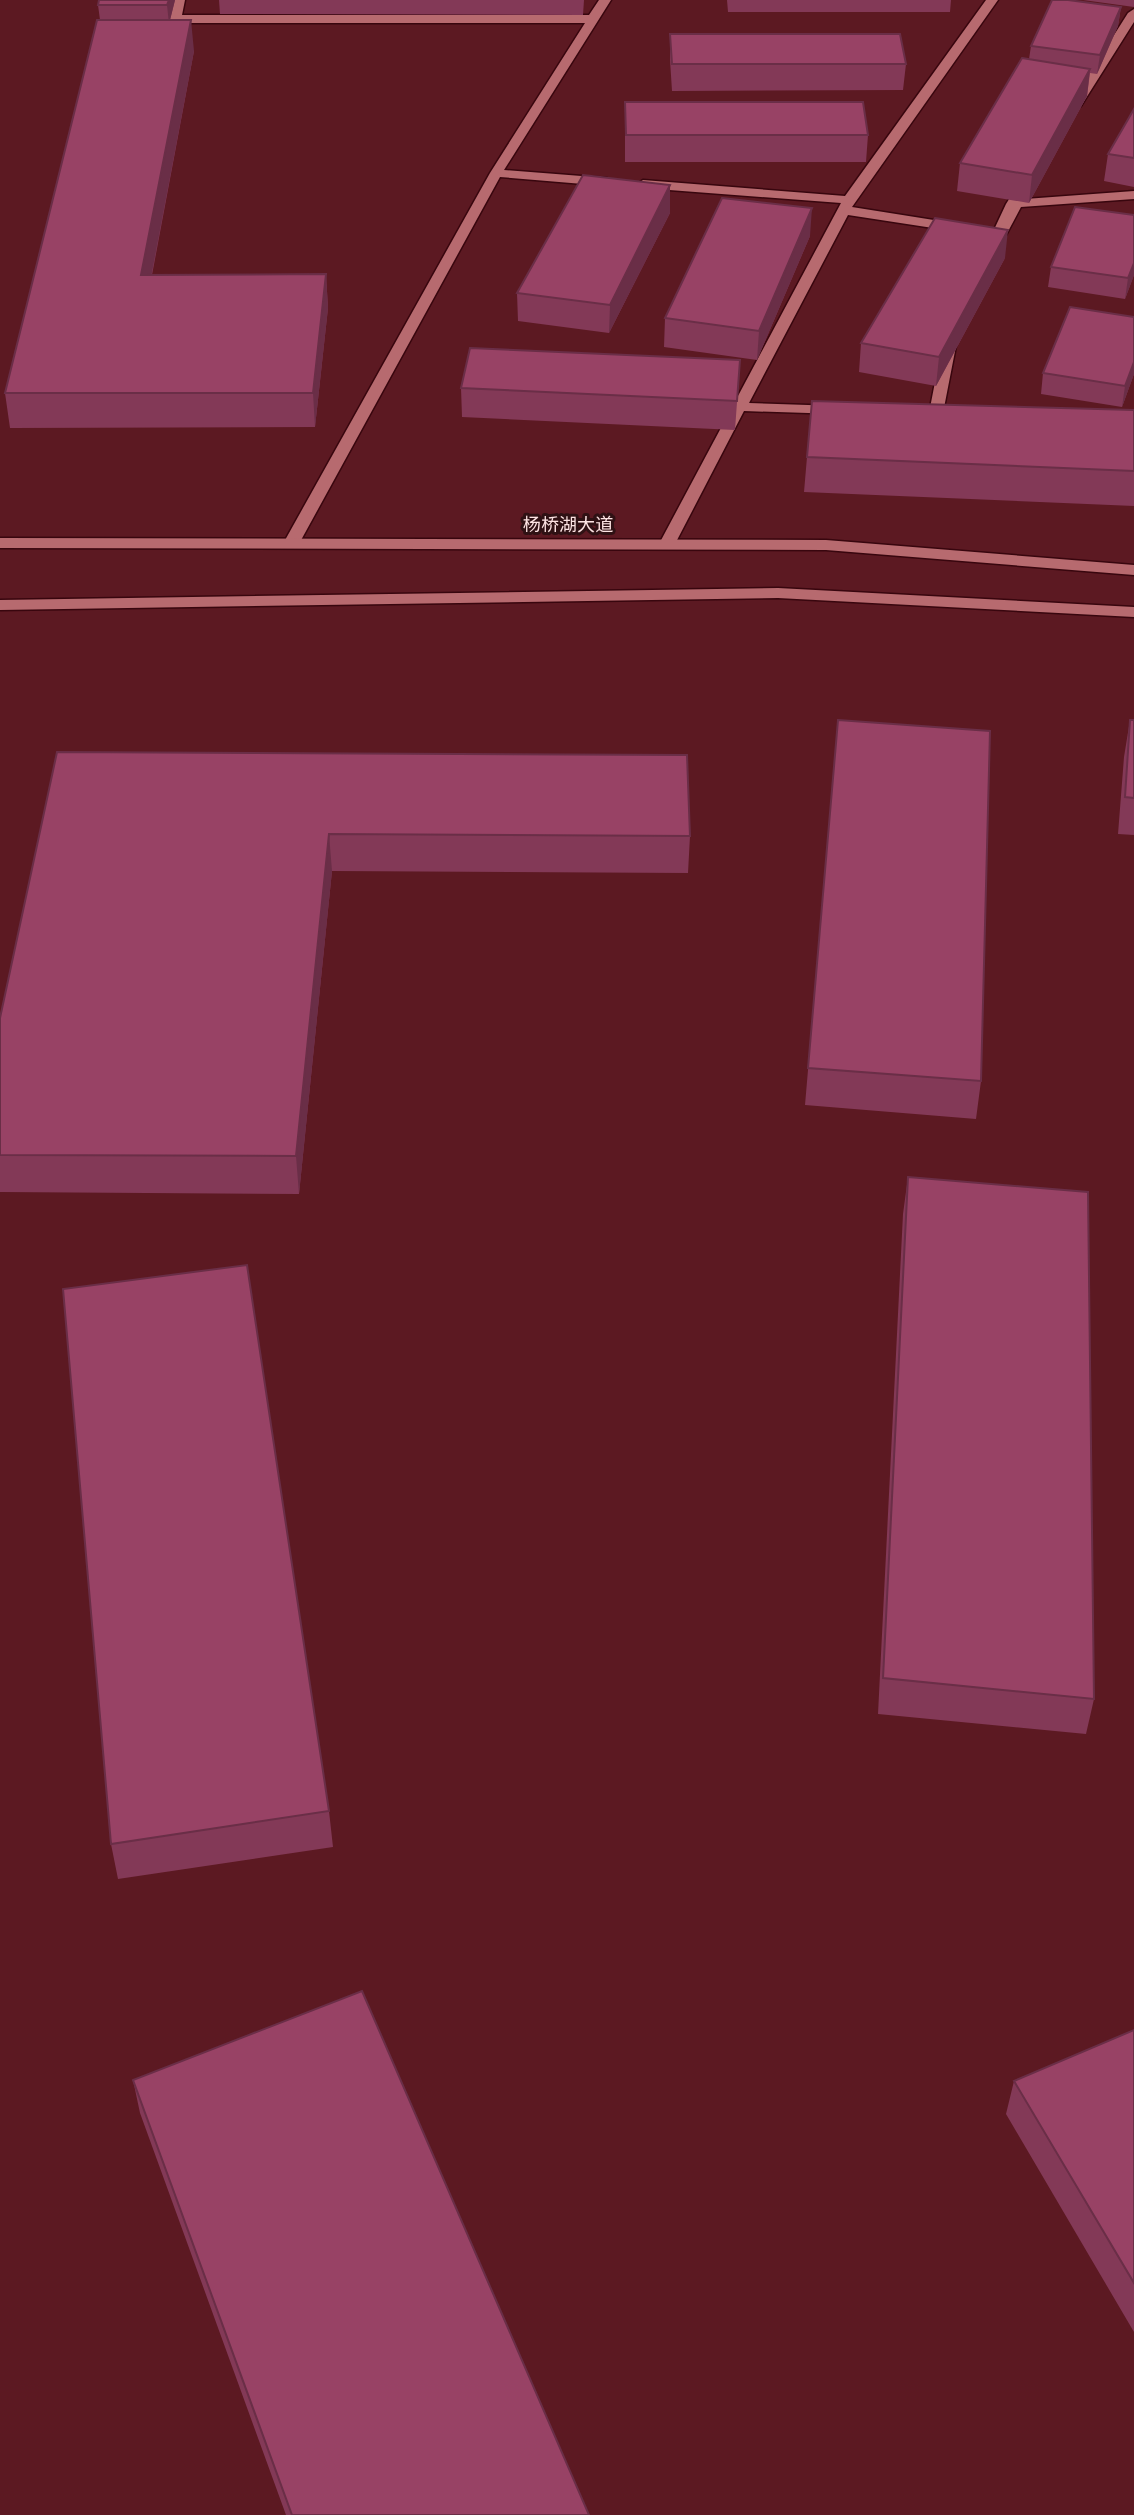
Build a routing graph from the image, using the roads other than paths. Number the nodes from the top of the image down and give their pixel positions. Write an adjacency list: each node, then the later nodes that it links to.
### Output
1 (179, 0): 5 (street)
2 (605, 0): 5 (street)
3 (992, 0): 13 (street)
4 (1134, 13): 6 (street)
5 (593, 19): 8 (street)
6 (1069, 115)
7 (1037, 166): 12 (street)
8 (496, 173): 9 (street); 22 (street)
9 (619, 182)
10 (634, 184): 13 (street)
11 (1134, 195): 12 (street)
12 (1013, 204): 16 (street)
13 (846, 205): 14 (street); 19 (street)
14 (967, 230)
15 (983, 232): 16 (street)
16 (998, 235): 17 (street)
17 (985, 263)
18 (951, 334): 21 (street)
19 (739, 407): 20 (street); 24 (street)
20 (860, 411)
21 (936, 413)
22 (292, 542): 23 (street, 杨桥湖大道); 24 (street, 杨桥湖大道)
23 (0, 543)
24 (667, 544): 25 (street, 杨桥湖大道)
25 (1134, 570)
26 (0, 605): 27 (street)
27 (1134, 612)

